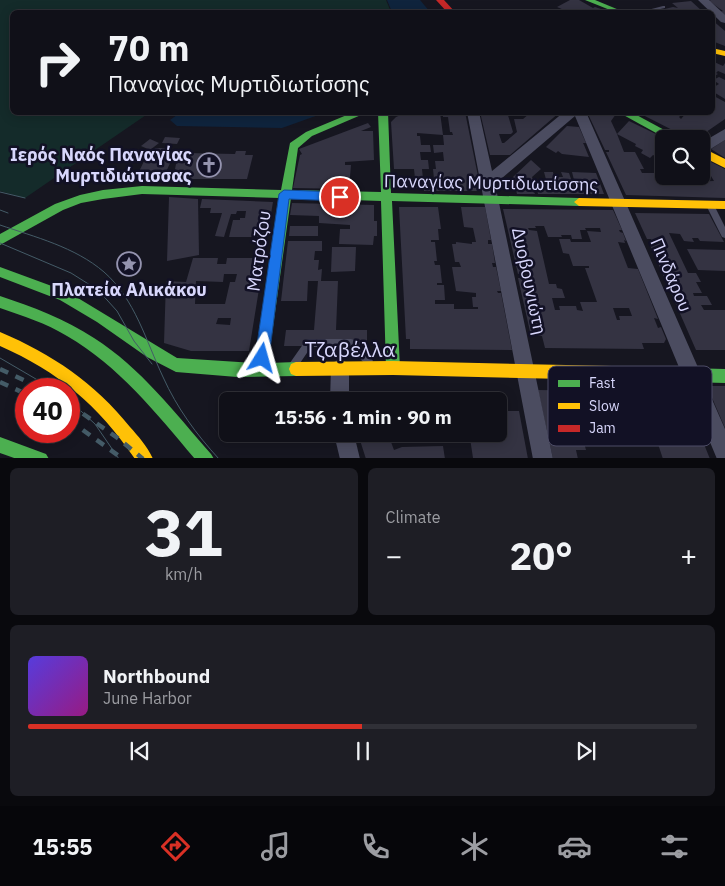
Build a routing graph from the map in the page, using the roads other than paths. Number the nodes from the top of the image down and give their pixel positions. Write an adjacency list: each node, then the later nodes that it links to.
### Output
1 (440, 0): 5 (street)
2 (589, 0): 6 (street)
3 (703, 0): 8 (street)
4 (663, 7): 7 (lane)
5 (449, 10)
6 (615, 10)
7 (650, 10)
8 (714, 10)
9 (715, 11): 10 (street)
10 (725, 20)
11 (356, 115): 23 (street, Ματρόζου)
12 (383, 115): 24 (street)
13 (474, 115): 22 (street, Δυοβουνιώτη)
14 (568, 115): 22 (street)
15 (581, 115): 26 (street, Πινδάρου)
16 (628, 115): 17 (street)
17 (658, 130)
18 (725, 134): 19 (street)
19 (710, 145)
20 (710, 156): 21 (street)
21 (725, 164)
22 (488, 182): 25 (street, Δυοβουνιώτη)
23 (284, 194): 24 (street, Παναγίας Μυρτιδιωτίσσης); 30 (street, Παναγίας Μυρτιδιωτίσσης); 39 (street, Ματρόζου)
24 (386, 198): 25 (street, Παναγίας Μυρτιδιωτίσσης); 37 (street)
25 (492, 200): 26 (street, Παναγίας Μυρτιδιωτίσσης); 40 (street, Δυοβουνιώτη)
26 (620, 204): 27 (street, Παναγίας Μυρτιδιωτίσσης); 34 (street, Πινδάρου)
27 (710, 205): 28 (street, Παναγίας Μυρτιδιωτίσσης); 29 (lane)
28 (725, 205)
29 (725, 234)
30 (0, 240)
31 (0, 272): 39 (street, Τζαβέλλα)
32 (0, 302): 51 (street)
33 (3, 340): 50 (street)
34 (687, 366)
35 (340, 368): 36 (street, Τζαβέλλα); 38 (street, Τζαβέλλα); 44 (street)
36 (374, 368): 37 (street, Τζαβέλλα); 38 (lane)
37 (393, 368): 40 (street, Τζαβέλλα)
38 (290, 369): 39 (street, Τζαβέλλα)
39 (260, 370)
40 (527, 372): 41 (street, Τζαβέλλα); 53 (street, Δυοβουνιώτη)
41 (548, 373)
42 (712, 376): 43 (street, Τζαβέλλα)
43 (725, 376)
44 (340, 392)
45 (712, 424): 48 (street, Πινδάρου)
46 (346, 442): 52 (street)
47 (0, 445): 49 (street)
48 (725, 453)
49 (40, 458)
50 (145, 458)
51 (206, 458)
52 (350, 458)
53 (543, 458)

